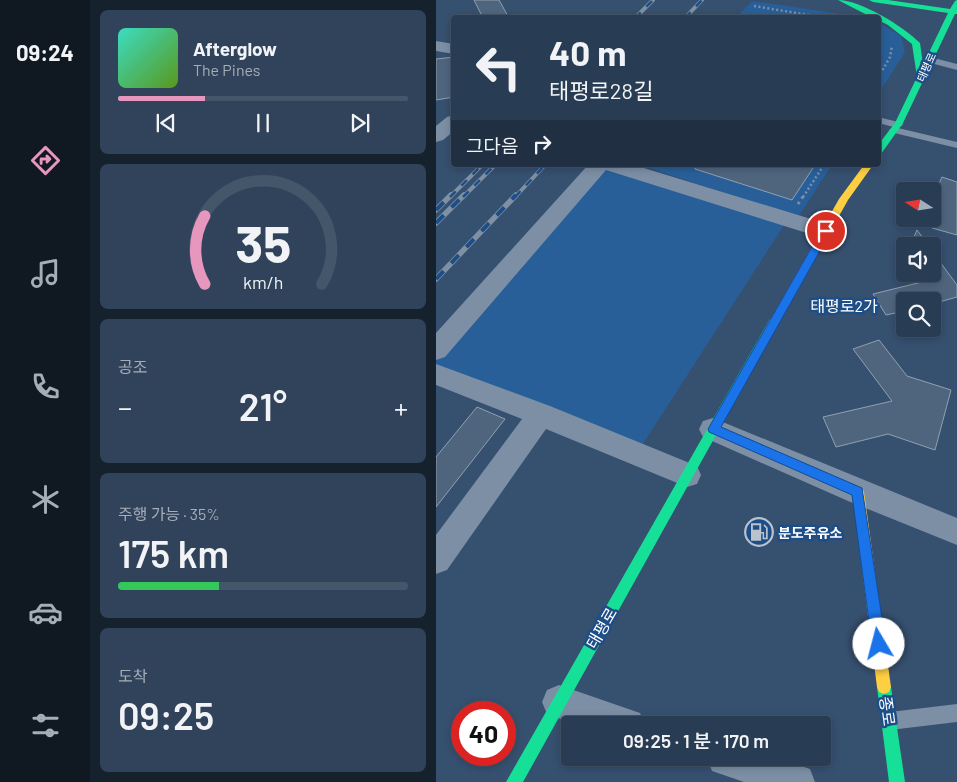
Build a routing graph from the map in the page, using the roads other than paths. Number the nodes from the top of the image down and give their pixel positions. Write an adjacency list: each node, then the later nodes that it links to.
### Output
1 (842, 0): 4 (main road)
2 (873, 0): 3 (main road)
3 (955, 8): 8 (main road, 태평로)
4 (874, 15)
5 (881, 18): 10 (main road)
6 (436, 46): 7 (street)
7 (451, 48)
8 (930, 60): 9 (lane); 10 (main road, 태평로)
9 (957, 67)
10 (921, 78): 13 (main road, 태평로)
11 (881, 121): 13 (lane)
12 (451, 124): 14 (street)
13 (896, 128): 15 (lane); 16 (main road, 태평로)
14 (436, 136)
15 (957, 145)
16 (881, 148)
17 (597, 167): 21 (street)
18 (619, 167): 20 (street)
19 (868, 167): 20 (main road, 태평로)
20 (826, 231): 24 (main road, 태평로)
21 (436, 350)
22 (436, 374): 23 (street)
23 (541, 414): 25 (street); 28 (street)
24 (714, 429): 25 (main road, 태평로); 26 (street)
25 (687, 475): 29 (main road, 태평로)
26 (858, 492): 27 (street); 32 (main road, 종로)
27 (957, 532)
28 (436, 560)
29 (559, 702): 31 (street); 34 (main road, 태평로)
30 (957, 713): 32 (lane)
31 (601, 716)
32 (890, 721): 36 (main road, 종로)
33 (749, 766): 35 (street)
34 (514, 782)
35 (798, 782)
36 (897, 782)

